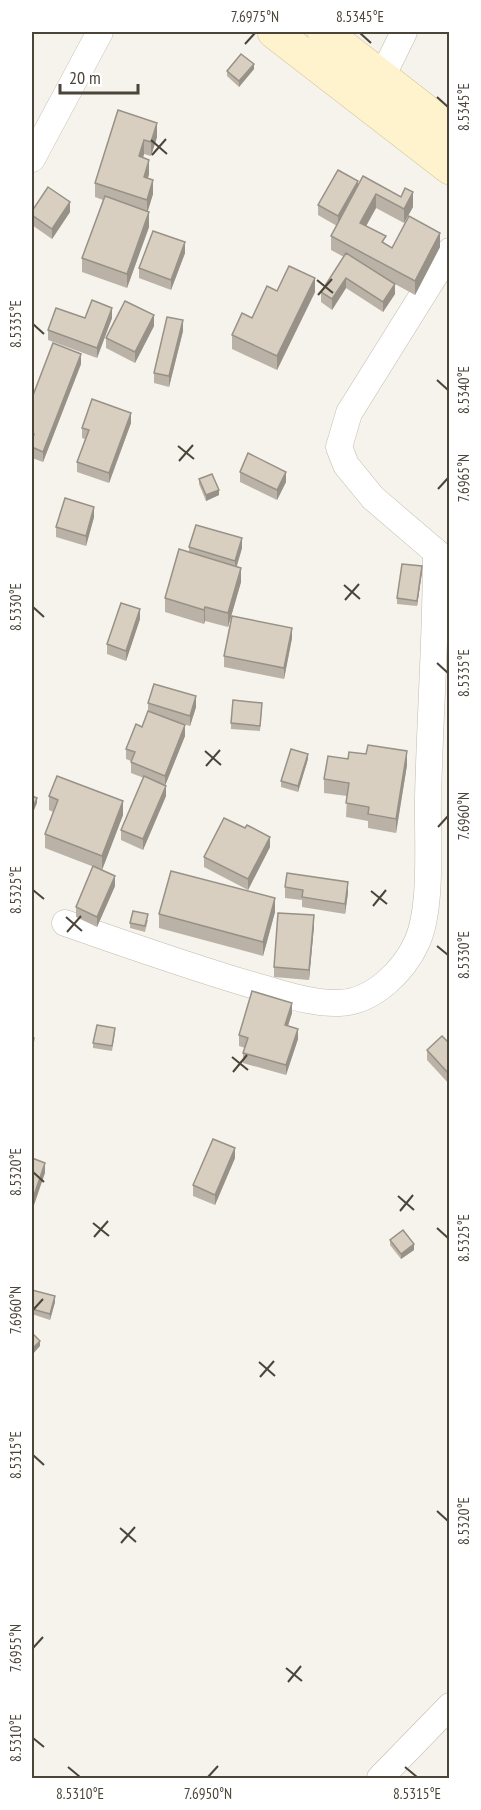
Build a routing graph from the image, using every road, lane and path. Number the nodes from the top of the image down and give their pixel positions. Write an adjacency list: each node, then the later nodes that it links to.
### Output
1 (100, 32): 7 (street)
2 (274, 32): 8 (main road)
3 (324, 32): 5 (main road)
4 (404, 32): 5 (street)
5 (382, 77): 6 (main road)
6 (450, 130)
7 (32, 159)
8 (450, 168)
9 (450, 251): 10 (street)
10 (443, 557): 11 (street)
11 (64, 924)
12 (450, 1706): 13 (street)
13 (380, 1779)

